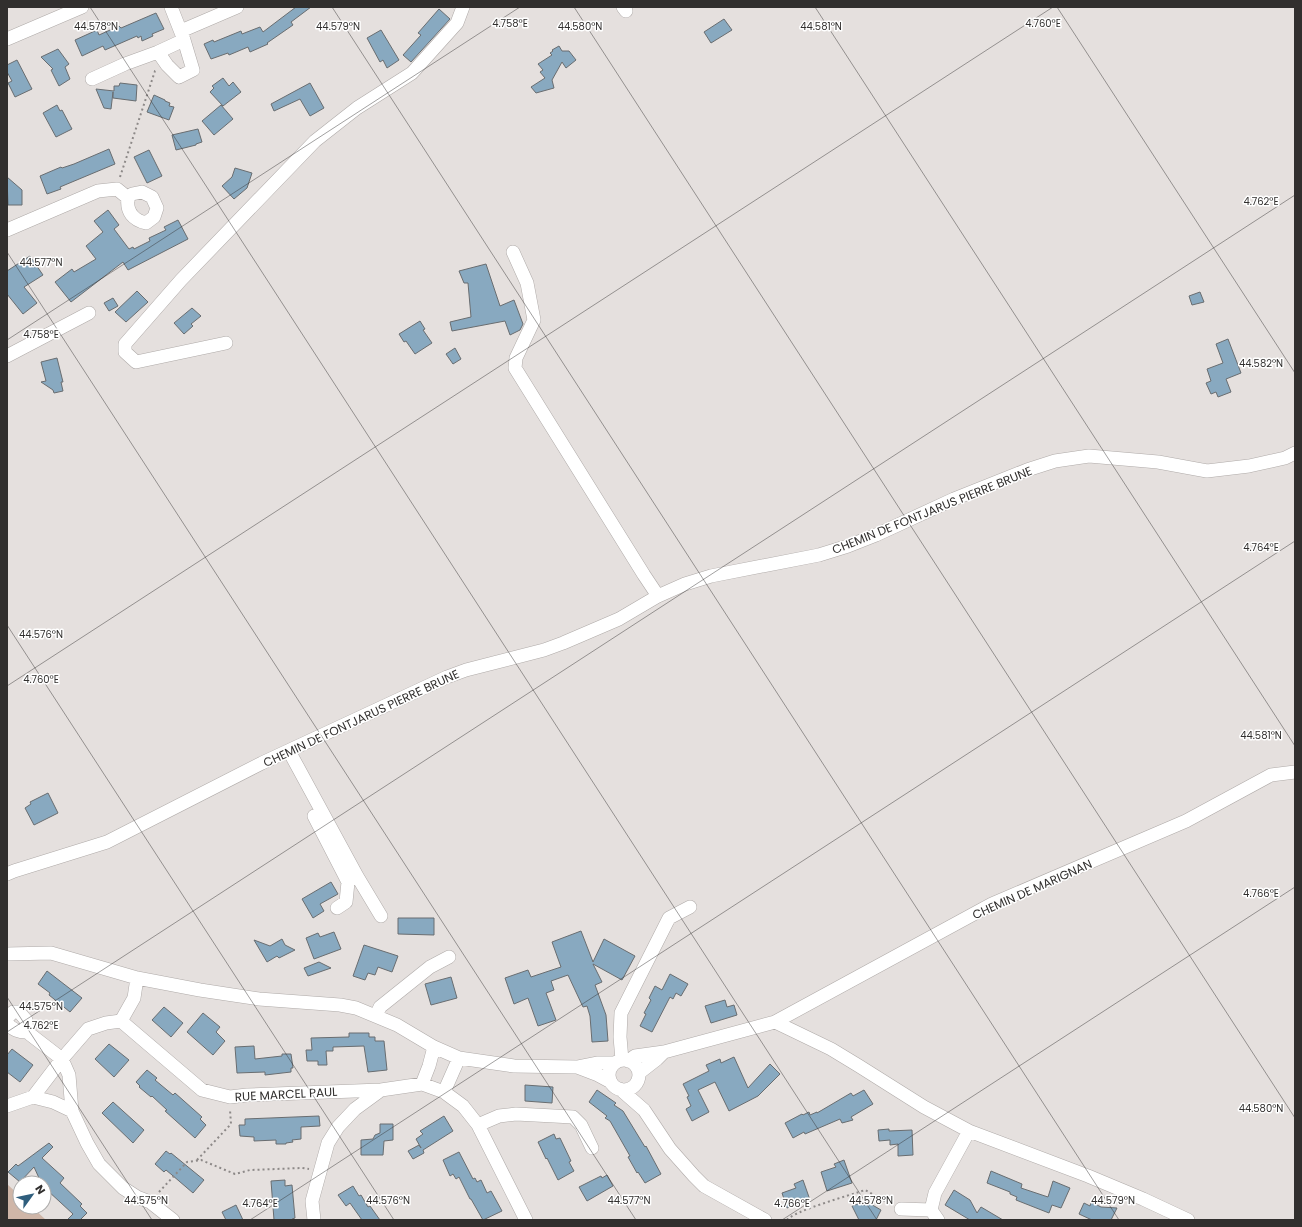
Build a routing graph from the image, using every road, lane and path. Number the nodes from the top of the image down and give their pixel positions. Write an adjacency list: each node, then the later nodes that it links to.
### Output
1 (82, 7): 6 (street)
2 (171, 7): 5 (street)
3 (238, 7): 5 (street)
4 (463, 7): 15 (street)
5 (182, 35): 7 (street); 7 (street)
6 (7, 39)
7 (158, 52): 9 (street)
8 (155, 71): 10 (path)
9 (92, 79)
10 (117, 189): 11 (street); 12 (street)
11 (128, 198): 11 (street)
12 (7, 230)
13 (513, 252): 18 (street)
14 (89, 313): 16 (street)
15 (226, 343)
16 (7, 356)
17 (1295, 454): 18 (street, CHEMIN DE FONTJARUS PIERRE BRUNE)
18 (658, 596): 19 (street, CHEMIN DE FONTJARUS PIERRE BRUNE)
19 (285, 753): 21 (street, CHEMIN DE FONTJARUS PIERRE BRUNE); 23 (street); 24 (street)
20 (1295, 772): 30 (street, CHEMIN DE MARIGNAN)
21 (7, 874)
22 (690, 907): 36 (street)
23 (337, 908)
24 (381, 916)
25 (7, 954): 27 (street)
26 (449, 957): 28 (street)
27 (137, 978): 28 (street); 29 (street)
28 (376, 1016): 32 (street)
29 (121, 1021): 35 (street); 44 (street, RUE MARCEL PAUL)
30 (775, 1022): 33 (street, CHEMIN DE MARIGNAN); 49 (street)
31 (7, 1023): 35 (street)
32 (434, 1047): 34 (street); 39 (street)
33 (664, 1052): 36 (street, CHEMIN DE MARIGNAN); 38 (street)
34 (459, 1058): 37 (street); 42 (street)
35 (62, 1059): 43 (street); 47 (street)
36 (622, 1061): 37 (street, CHEMIN DE MARIGNAN); 38 (street); 40 (street)
37 (576, 1067): 40 (street)
38 (637, 1078): 40 (street); 46 (street)
39 (422, 1084): 41 (street, RUE MARCEL PAUL); 42 (street)
40 (616, 1086): 46 (street)
41 (381, 1090): 44 (street, RUE MARCEL PAUL); 52 (street)
42 (444, 1092): 48 (street)
43 (33, 1097): 45 (street); 47 (street)
44 (230, 1097): 51 (path)
45 (7, 1106)
46 (644, 1110): 59 (street)
47 (72, 1111): 53 (street)
48 (478, 1125): 50 (street); 58 (street)
49 (969, 1131): 55 (street); 61 (street)
50 (592, 1148)
51 (196, 1160): 52 (path); 53 (path)
52 (319, 1172): 57 (street)
53 (150, 1202): 56 (street)
54 (901, 1209): 55 (street); 60 (path)
55 (935, 1215)
56 (174, 1220)
57 (314, 1220)
58 (526, 1220)
59 (765, 1220)
60 (786, 1220)
61 (1188, 1220)

